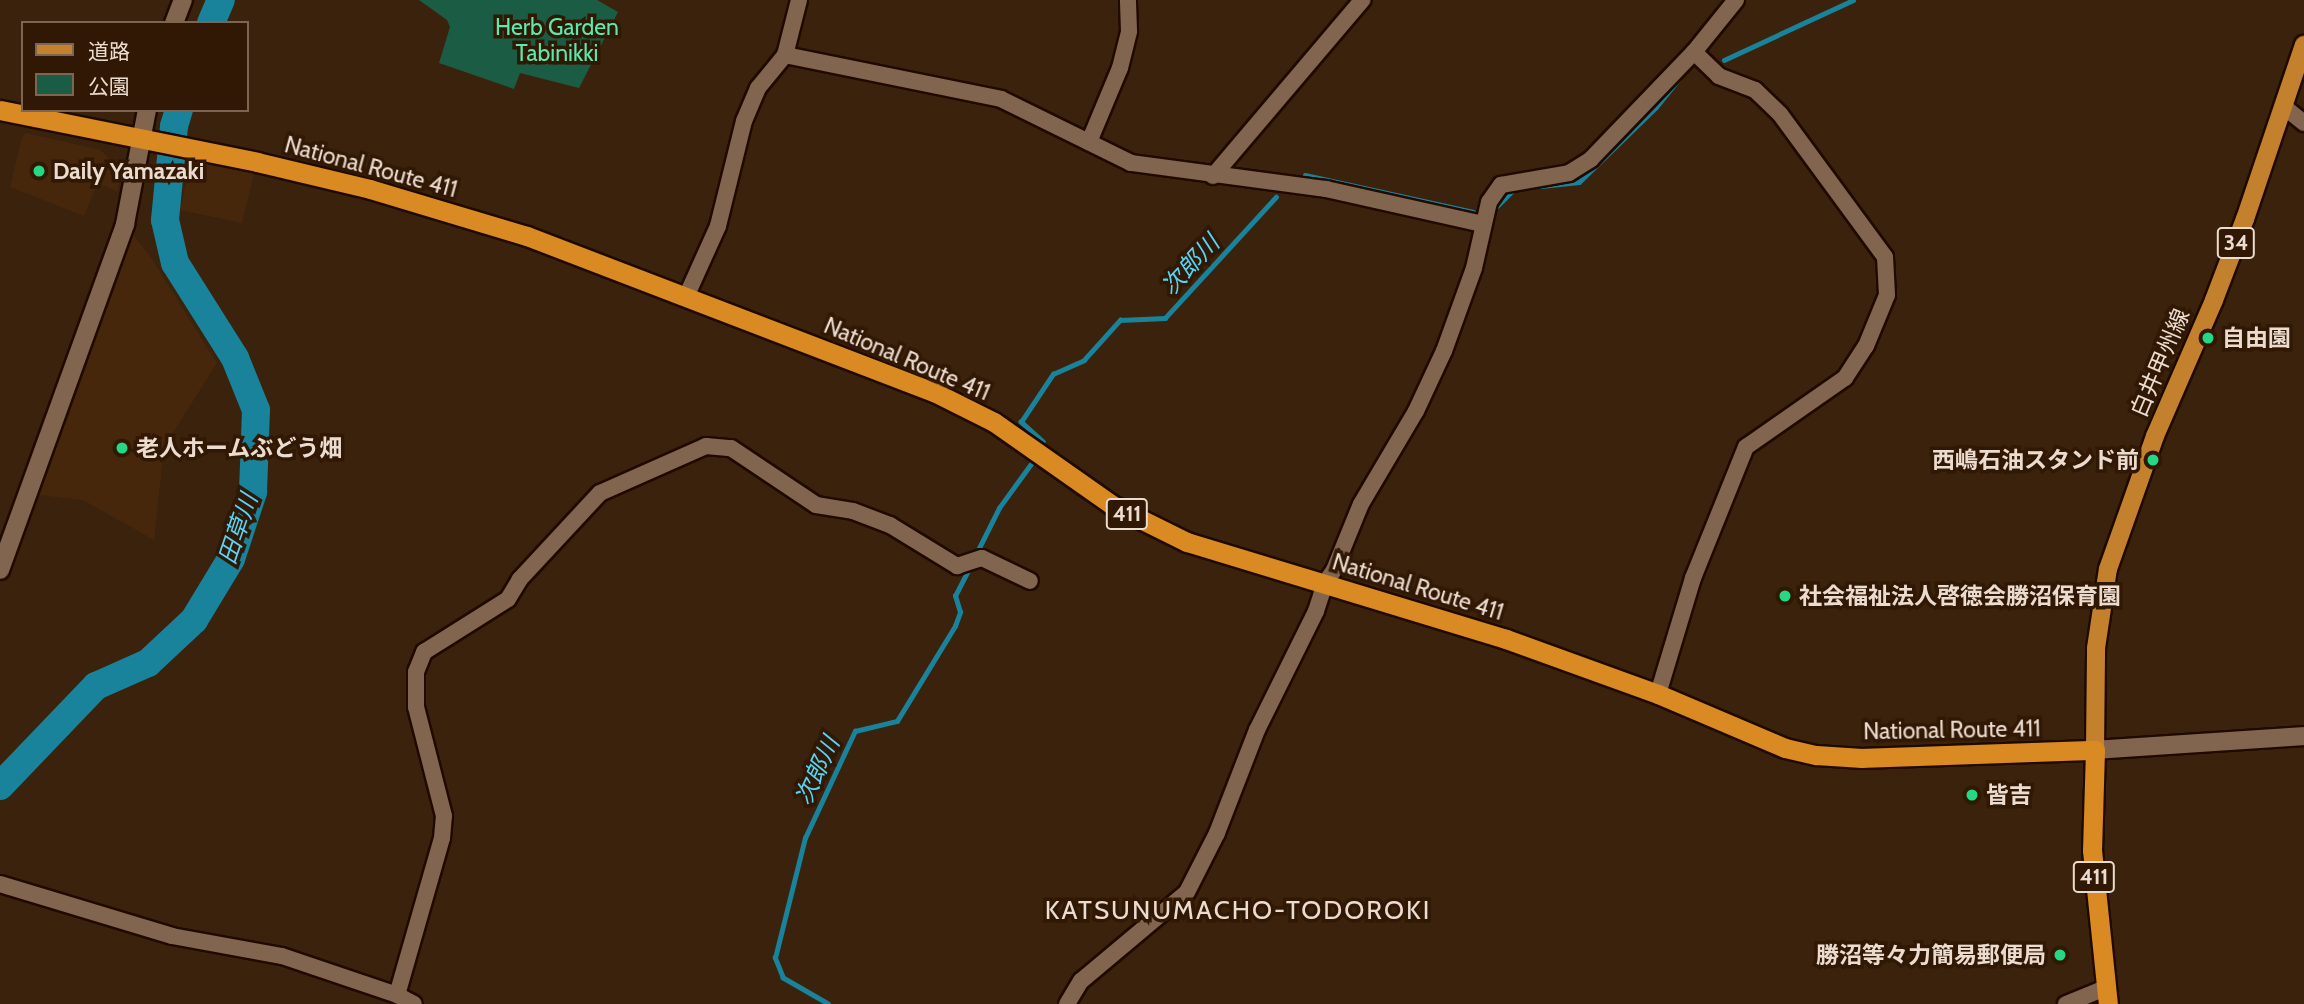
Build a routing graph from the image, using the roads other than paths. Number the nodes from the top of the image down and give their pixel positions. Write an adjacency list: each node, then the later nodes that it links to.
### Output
1 (183, 0): 6 (street)
2 (799, 0): 9 (street)
3 (1128, 0): 15 (street)
4 (1362, 0): 16 (street)
5 (1736, 0): 8 (street)
6 (175, 21)
7 (2304, 45): 10 (main road, 白井甲州線 / 34)
8 (1694, 52): 17 (street); 22 (street)
9 (785, 55): 15 (street); 18 (street)
10 (2283, 106): 13 (street); 24 (main road, 白井甲州線 / 34)
11 (0, 110): 14 (highway, National Route 411 / 411)
12 (146, 112): 14 (street)
13 (2304, 123)
14 (139, 138): 18 (highway, National Route 411 / 411); 19 (street)
15 (1089, 142): 16 (street)
16 (1213, 176): 17 (street)
17 (1482, 224): 21 (street)
18 (686, 297): 21 (highway, National Route 411 / 411)
19 (0, 570)
20 (1030, 581): 26 (street)
21 (1325, 583): 22 (highway, National Route 411 / 411); 29 (street)
22 (1658, 694): 24 (highway, National Route 411 / 411)
23 (2304, 736): 24 (street)
24 (2095, 750): 27 (highway, 411)
25 (0, 884): 26 (street)
26 (397, 995): 28 (street)
27 (2107, 996): 30 (street)
28 (414, 1004)
29 (1067, 1004)
30 (2066, 1004)

